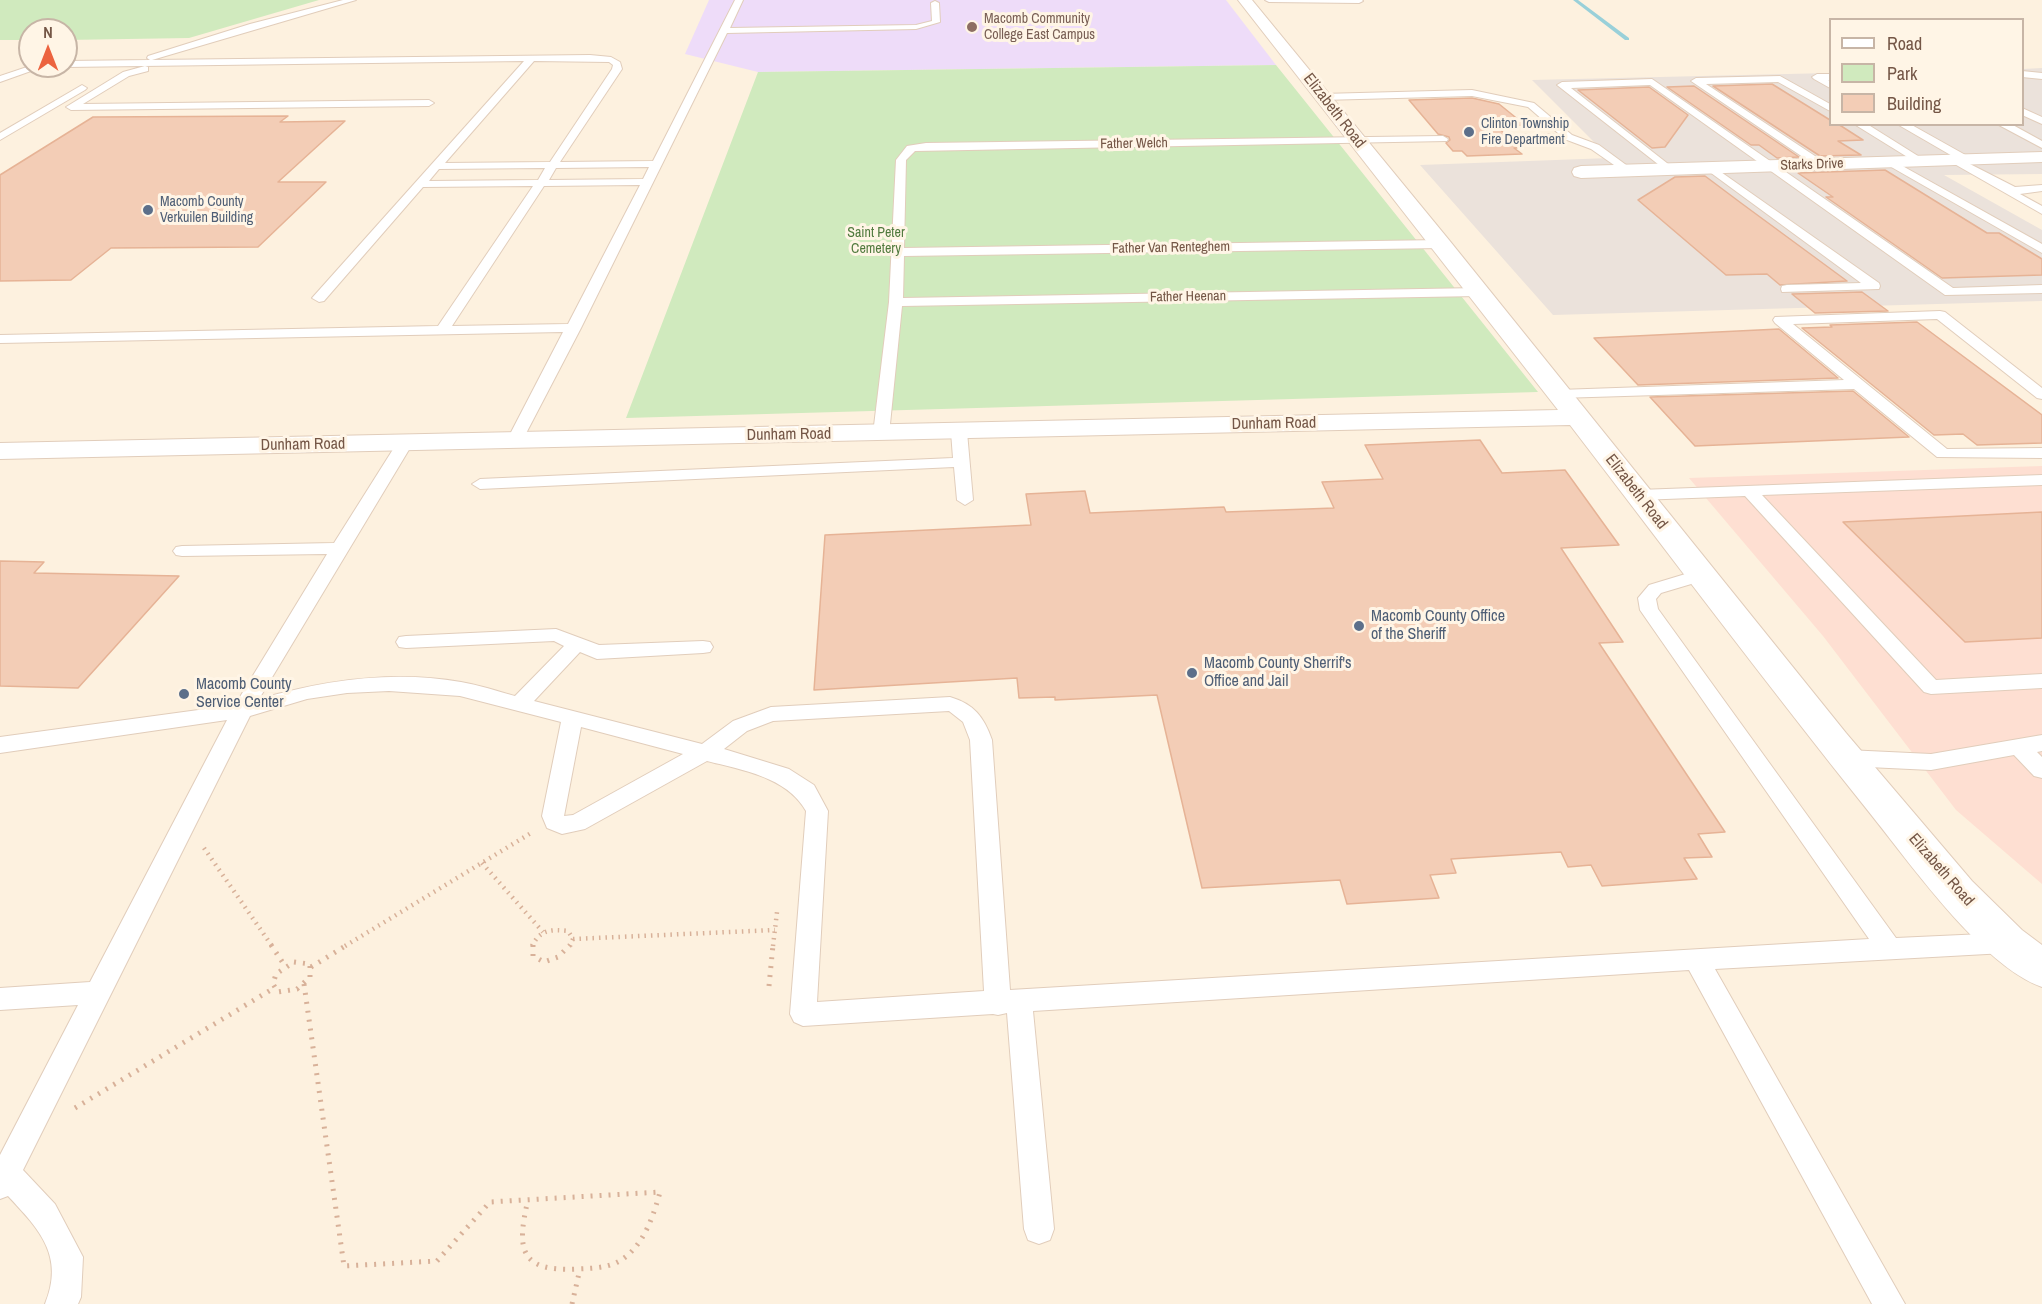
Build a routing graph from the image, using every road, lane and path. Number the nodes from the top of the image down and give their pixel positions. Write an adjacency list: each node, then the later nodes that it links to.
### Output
1 (352, 0): 11 (lane)
2 (739, 0): 8 (lane)
3 (1245, 0): 20 (street, Elizabeth Road)
4 (1269, 0): 5 (lane)
5 (1323, 1): 6 (lane)
6 (1359, 1)
7 (935, 3): 8 (lane)
8 (725, 31): 38 (lane)
9 (531, 59): 11 (lane); 40 (lane); 41 (lane)
10 (123, 63): 11 (lane); 12 (lane); 29 (lane)
11 (140, 63)
12 (78, 64)
13 (165, 69): 21 (lane)
14 (18, 71): 18 (lane)
15 (2024, 74): 16 (lane)
16 (2042, 76)
17 (1829, 77): 19 (lane)
18 (0, 79)
19 (1829, 84)
20 (1322, 97): 28 (lane); 32 (street, Elizabeth Road)
21 (429, 103)
22 (1829, 107): 39 (lane)
23 (2024, 112): 24 (lane)
24 (2042, 121)
25 (1862, 126): 36 (lane)
26 (1905, 126): 35 (lane)
27 (2006, 126): 33 (lane)
28 (1568, 136): 30 (lane); 45 (lane)
29 (0, 137)
30 (1508, 138)
31 (1443, 139): 32 (lane, Father Welch)
32 (1358, 141): 53 (street, Elizabeth Road); 55 (lane, Father Welch)
33 (2042, 145)
34 (2042, 157): 35 (street, Starks Drive)
35 (1960, 159): 36 (street, Starks Drive); 51 (lane)
36 (1921, 161): 37 (street, Starks Drive)
37 (1890, 162): 39 (street, Starks Drive); 54 (lane)
38 (658, 164): 40 (lane); 47 (lane)
39 (1820, 164): 42 (street, Starks Drive)
40 (553, 165): 41 (lane); 48 (lane)
41 (436, 166): 49 (lane)
42 (1770, 166): 43 (street, Starks Drive); 44 (lane); 57 (lane)
43 (1711, 168): 44 (street, Starks Drive); 56 (lane)
44 (1668, 169): 45 (street, Starks Drive)
45 (1628, 170): 46 (street, Starks Drive)
46 (1581, 172)
47 (648, 182): 48 (lane); 61 (lane)
48 (541, 183): 49 (lane); 62 (lane)
49 (420, 184): 59 (lane)
50 (2042, 188): 51 (lane)
51 (2013, 191): 52 (lane)
52 (2042, 211)
53 (1442, 244): 55 (lane, Father Van Renteghem); 58 (street, Elizabeth Road)
54 (2042, 249)
55 (900, 252): 60 (lane)
56 (1787, 289)
57 (2042, 290)
58 (1479, 292): 60 (lane, Father Heenan); 65 (street, Elizabeth Road)
59 (319, 298)
60 (896, 302): 69 (lane)
61 (574, 328): 62 (lane); 70 (lane)
62 (442, 331): 63 (lane)
63 (0, 339)
64 (1857, 384): 65 (lane); 66 (lane); 73 (lane)
65 (1559, 394): 67 (street, Elizabeth Road)
66 (2042, 395)
67 (1577, 417): 68 (street, Dunham Road); 78 (street, Elizabeth Road)
68 (959, 432): 69 (street, Dunham Road); 74 (lane)
69 (881, 434): 70 (street, Dunham Road)
70 (515, 440): 71 (street, Dunham Road)
71 (405, 443): 72 (street, Dunham Road); 80 (lane)
72 (0, 452)
73 (2042, 453)
74 (962, 462): 76 (lane); 79 (lane)
75 (2042, 480): 77 (lane)
76 (480, 484)
77 (1749, 490): 78 (lane); 86 (lane)
78 (1639, 495): 82 (street, Elizabeth Road)
79 (965, 500)
80 (339, 548): 81 (lane); 88 (lane)
81 (182, 551)
82 (1702, 575): 94 (street, Elizabeth Road); 104 (lane)
83 (406, 642): 84 (lane)
84 (577, 644): 85 (lane); 87 (lane)
85 (703, 647)
86 (2042, 681)
87 (519, 704): 88 (lane); 89 (lane)
88 (242, 711): 91 (lane); 97 (lane)
89 (572, 718): 93 (lane); 96 (lane)
90 (2042, 743): 92 (lane)
91 (0, 745)
92 (2019, 747): 94 (lane); 95 (lane)
93 (705, 752): 96 (lane); 114 (lane); 114 (lane)
94 (1847, 758): 103 (street, Elizabeth Road)
95 (2042, 770)
96 (554, 819): 98 (path)
97 (185, 821): 106 (path); 112 (lane)
98 (482, 863): 101 (path); 107 (path)
99 (777, 907): 100 (path)
100 (775, 930): 102 (path); 110 (path)
101 (543, 932): 102 (path); 102 (path)
102 (573, 939)
103 (2007, 942): 104 (lane); 108 (street, Elizabeth Road)
104 (1889, 948): 105 (lane)
105 (1696, 959): 114 (lane); 122 (lane)
106 (285, 966): 107 (path); 111 (path)
107 (311, 967): 109 (path)
108 (2042, 969)
109 (304, 984): 111 (path); 117 (path)
110 (769, 986)
111 (274, 988): 115 (path)
112 (96, 993): 113 (lane); 116 (lane)
113 (0, 999)
114 (1009, 1003): 118 (lane)
115 (73, 1109)
116 (3, 1179): 120 (lane)
117 (528, 1200): 119 (path); 119 (path)
118 (1039, 1229)
119 (580, 1269): 121 (path)
120 (61, 1304)
121 (572, 1304)
122 (1889, 1304)

